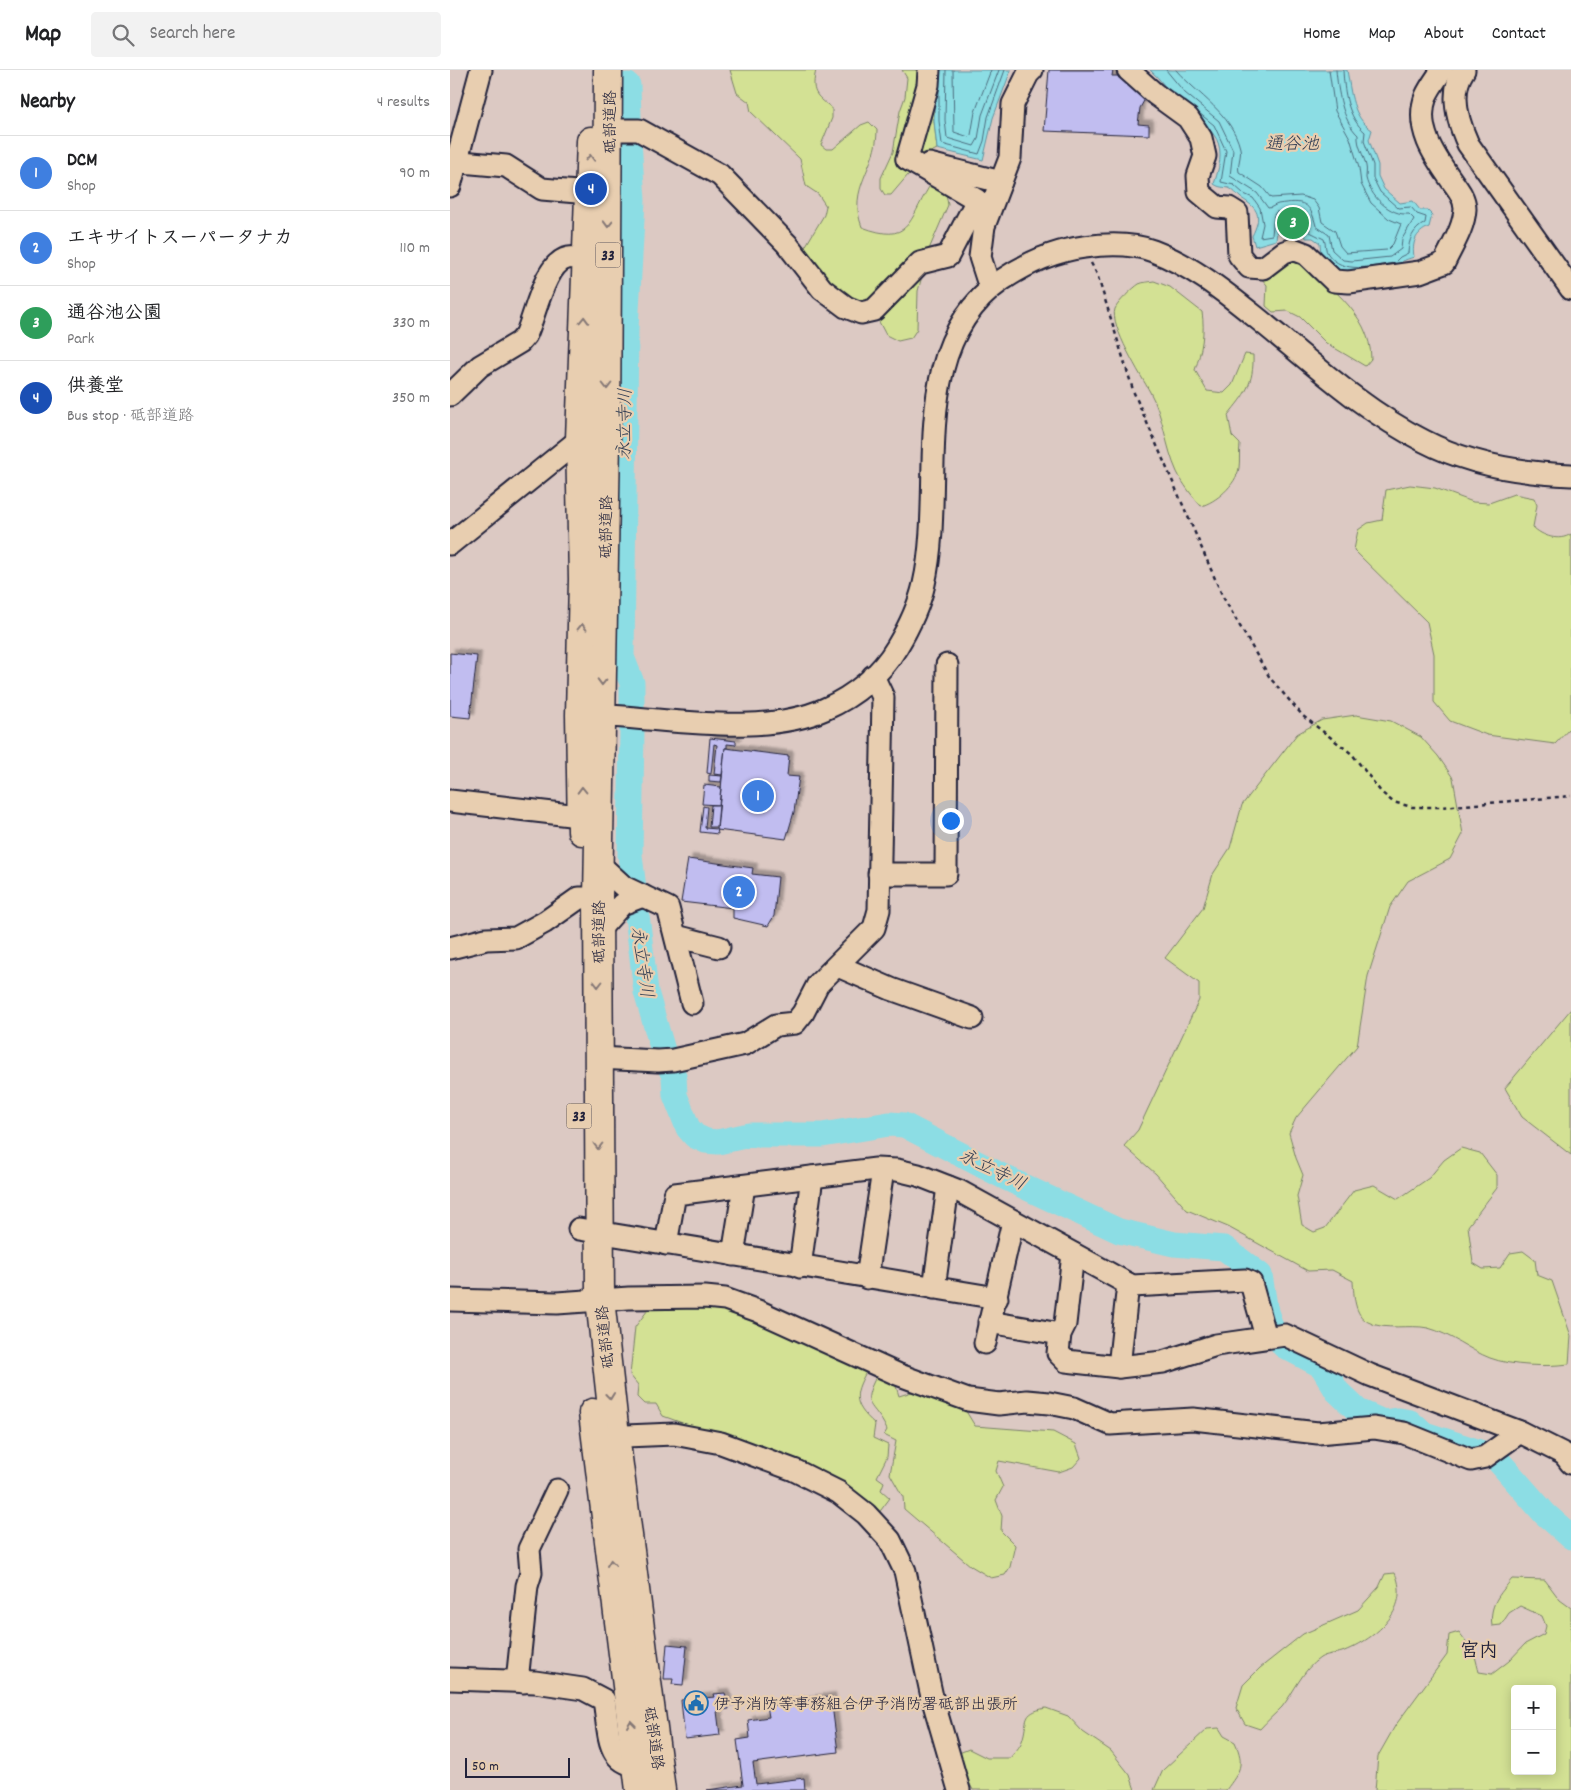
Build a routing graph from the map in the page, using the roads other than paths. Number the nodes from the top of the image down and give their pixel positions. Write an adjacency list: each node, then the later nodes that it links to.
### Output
1 (481, 70): 11 (street)
2 (589, 70): 14 (highway, 砥部道路 / 33, one-way to 2)
3 (608, 70): 9 (highway, 砥部道路 / 33)
4 (929, 70): 10 (street)
5 (1032, 70): 12 (street)
6 (1128, 70): 7 (street)
7 (1442, 70)
8 (1464, 70): 17 (street)
9 (609, 130): 10 (street); 15 (highway, 砥部道路 / 33, one-way to 15)
10 (907, 159): 12 (street)
11 (453, 161): 13 (street); 14 (street)
12 (1001, 182): 16 (street)
13 (450, 186)
14 (589, 193): 15 (highway, 砥部道路 / 33)
15 (597, 259): 18 (street); 19 (highway, 砥部道路 / 33, one-way to 15); 20 (highway, 砥部道路 / 33, one-way to 20)
16 (990, 288): 21 (street); 24 (street)
17 (1571, 289)
18 (450, 395)
19 (580, 439): 20 (street); 22 (street); 25 (highway, 砥部道路 / 33, one-way to 19)
20 (606, 440): 25 (highway, 砥部道路 / 33, one-way to 25)
21 (1571, 475)
22 (450, 544)
23 (947, 665): 28 (street)
24 (873, 676): 25 (street); 28 (street)
25 (590, 715): 27 (highway, 砥部道路 / 33)
26 (450, 801): 27 (street)
27 (591, 818): 29 (highway, 砥部道路 / 33); 29 (highway, 砥部道路 / 33)
28 (879, 874): 33 (street)
29 (606, 897): 30 (street); 32 (street); 36 (highway, 砥部道路 / 33, one-way to 36); 42 (highway, 砥部道路 / 33)
30 (676, 936): 31 (street); 34 (street)
31 (719, 947)
32 (450, 948)
33 (838, 966): 35 (street); 36 (street)
34 (692, 1003)
35 (972, 1018)
36 (598, 1058): 42 (highway, 砥部道路 / 33, one-way to 42)
37 (883, 1170): 38 (street); 40 (street); 47 (street)
38 (812, 1177): 39 (street); 46 (street)
39 (744, 1186): 43 (street); 45 (street)
40 (948, 1187): 41 (street); 49 (street)
41 (1012, 1221): 44 (street); 50 (street)
42 (588, 1230): 43 (street); 52 (highway, 砥部道路 / 33)
43 (666, 1244): 45 (street)
44 (1073, 1254): 48 (street); 54 (street)
45 (733, 1255): 46 (street)
46 (800, 1267): 47 (street)
47 (867, 1278): 49 (street)
48 (1128, 1284): 55 (street); 57 (street)
49 (934, 1288): 50 (street)
50 (997, 1298): 53 (street)
51 (450, 1300): 52 (street)
52 (590, 1300): 58 (street); 59 (highway, 砥部道路 / 33)
53 (989, 1322): 54 (street); 56 (street)
54 (1060, 1334): 57 (street)
55 (1274, 1336): 57 (street); 58 (street)
56 (985, 1343)
57 (1119, 1367)
58 (1520, 1432): 60 (street)
59 (605, 1437): 64 (highway, 砥部道路 / 33); 65 (street)
60 (1569, 1454)
61 (557, 1490): 63 (street)
62 (450, 1679): 63 (street)
63 (523, 1682): 64 (street)
64 (649, 1778)
65 (959, 1790)

